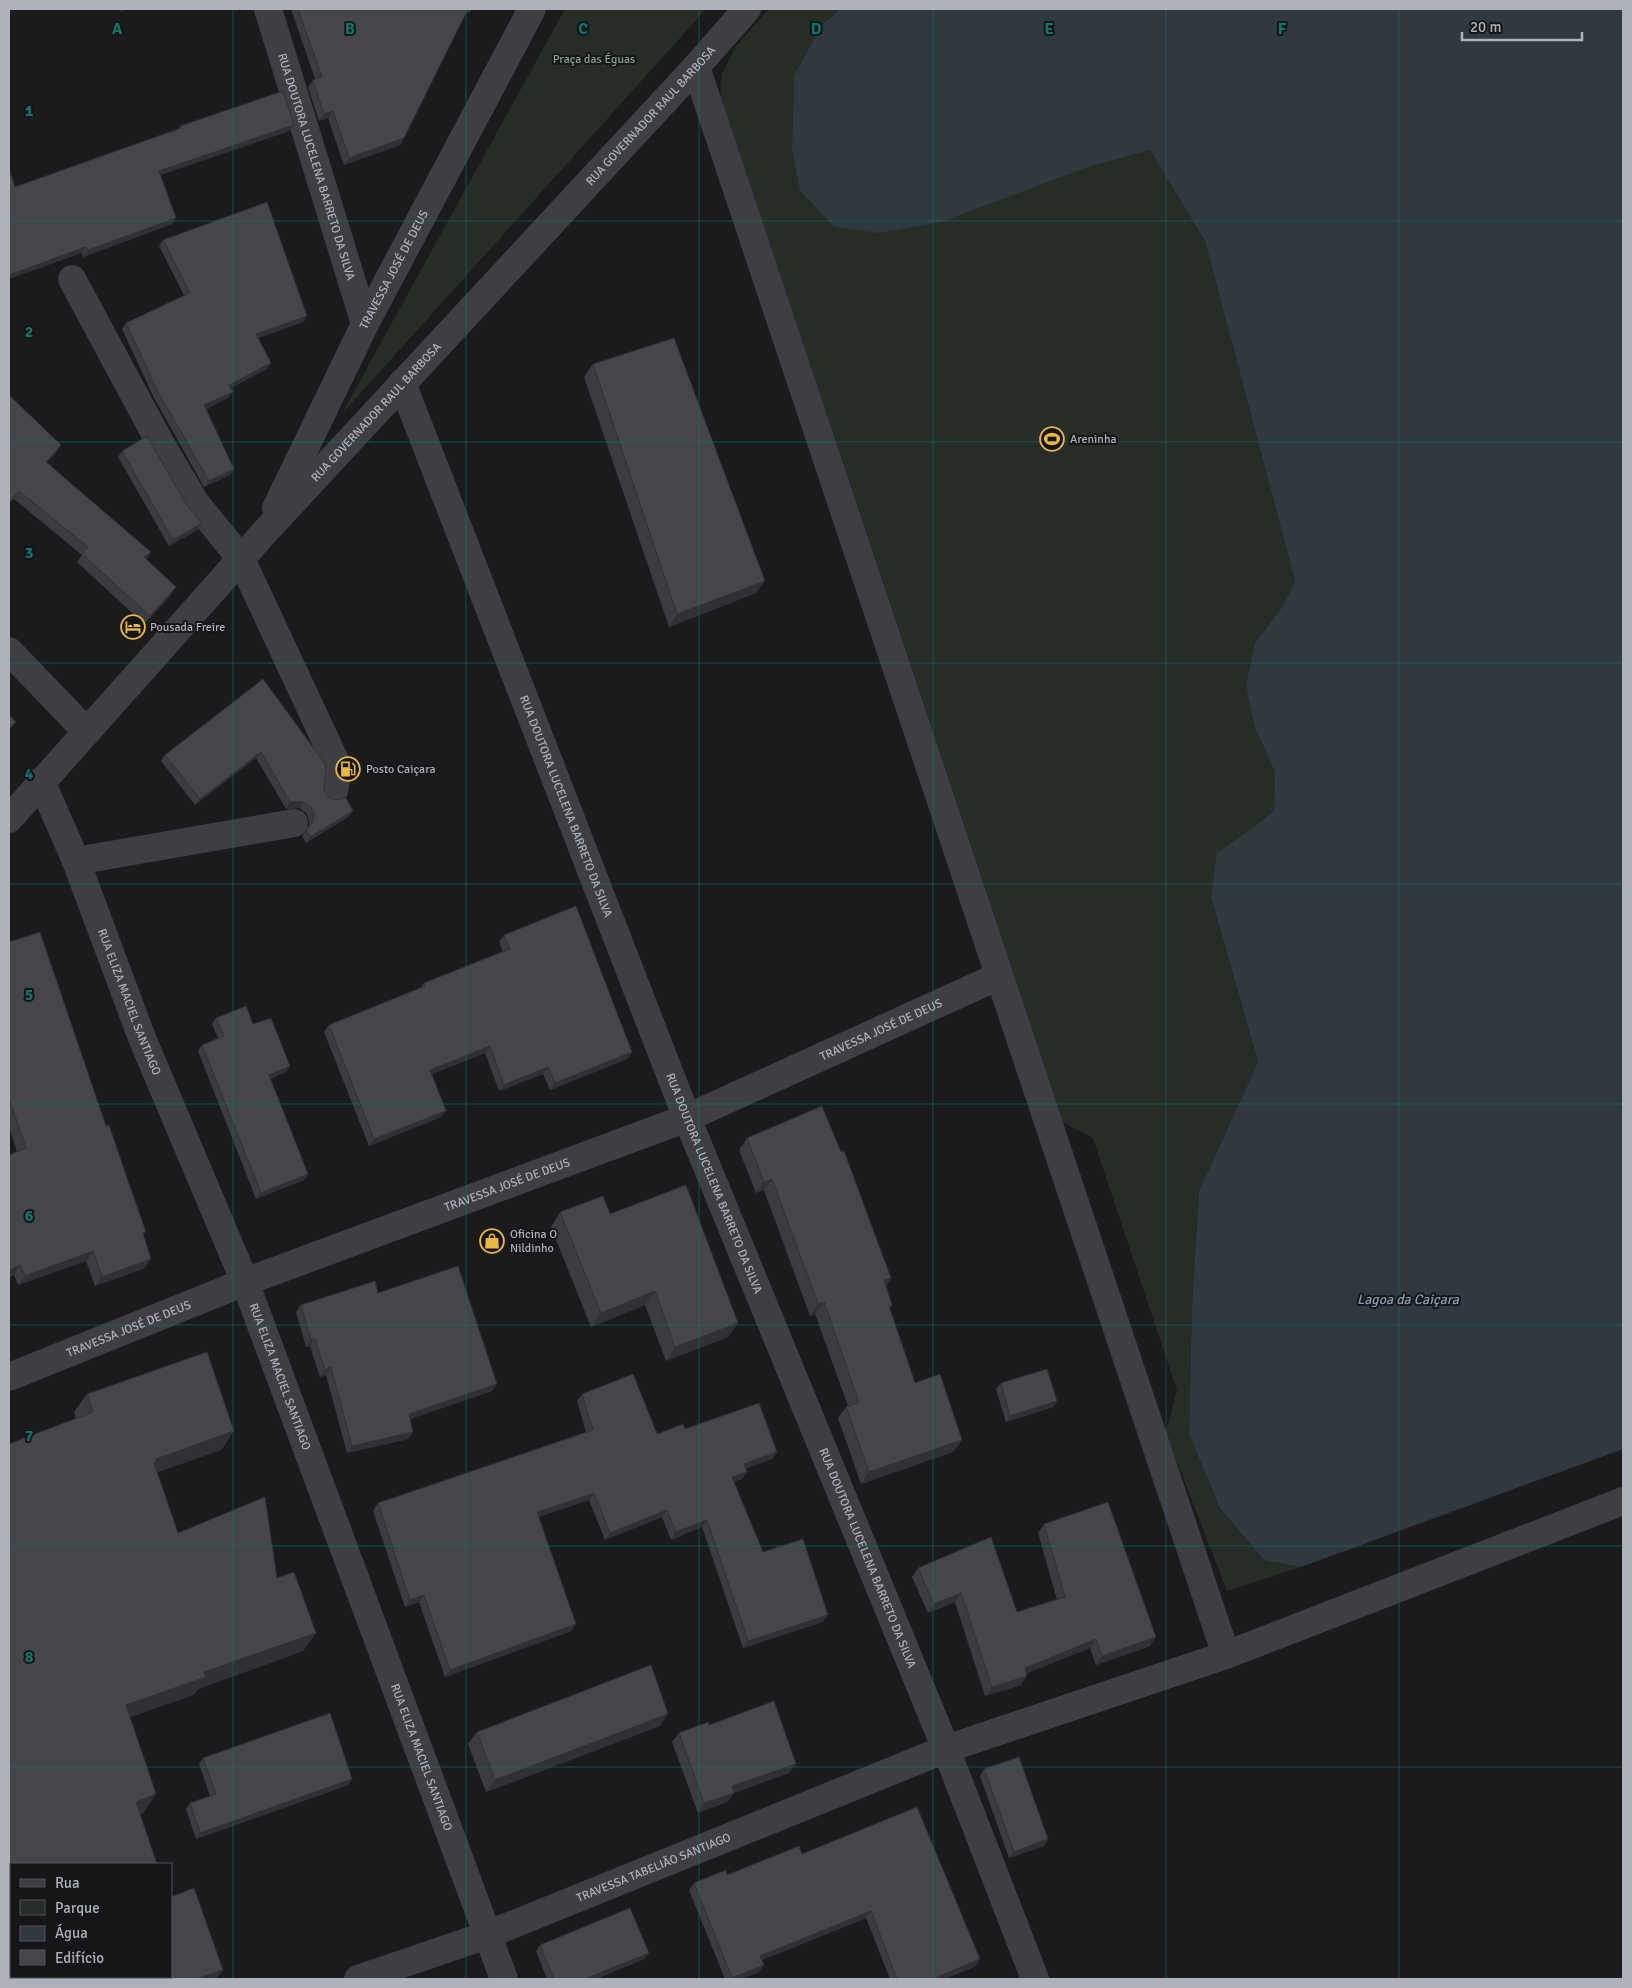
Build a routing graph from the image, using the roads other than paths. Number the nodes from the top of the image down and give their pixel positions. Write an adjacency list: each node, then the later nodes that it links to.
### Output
1 (268, 9): 6 (street, RUA DOUTORA LUCELENA BARRETO DA SILVA)
2 (532, 9): 6 (street, TRAVESSA JOSÉ DE DEUS)
3 (747, 9): 4 (street, RUA GOVERNADOR RAUL BARBOSA)
4 (696, 67): 7 (street, RUA GOVERNADOR RAUL BARBOSA); 17 (street)
5 (72, 279): 9 (street)
6 (366, 324): 8 (street, TRAVESSA JOSÉ DE DEUS)
7 (402, 383): 8 (street, RUA GOVERNADOR RAUL BARBOSA); 18 (street, RUA DOUTORA LUCELENA BARRETO DA SILVA)
8 (263, 534): 9 (street, RUA GOVERNADOR RAUL BARBOSA)
9 (240, 559): 11 (street, RUA GOVERNADOR RAUL BARBOSA); 13 (street)
10 (9, 651): 11 (street)
11 (86, 730): 12 (street, RUA GOVERNADOR RAUL BARBOSA)
12 (41, 781): 14 (street, RUA GOVERNADOR RAUL BARBOSA); 16 (street, RUA ELIZA MACIEL SANTIAGO)
13 (334, 792)
14 (9, 819)
15 (294, 823): 16 (street)
16 (76, 861): 19 (street, RUA ELIZA MACIEL SANTIAGO)
17 (999, 976): 18 (street, TRAVESSA JOSÉ DE DEUS); 22 (street)
18 (687, 1118): 19 (street, TRAVESSA JOSÉ DE DEUS); 23 (street, RUA DOUTORA LUCELENA BARRETO DA SILVA)
19 (245, 1282): 20 (street, TRAVESSA JOSÉ DE DEUS); 24 (street, RUA ELIZA MACIEL SANTIAGO)
20 (9, 1377)
21 (1623, 1501): 22 (street, TRAVESSA TABELIÃO SANTIAGO)
22 (1226, 1655): 23 (street, TRAVESSA TABELIÃO SANTIAGO)
23 (946, 1749): 24 (street, TRAVESSA TABELIÃO SANTIAGO); 27 (street, RUA DOUTORA LUCELENA BARRETO DA SILVA)
24 (487, 1935): 25 (street, TRAVESSA TABELIÃO SANTIAGO); 26 (street, RUA ELIZA MACIEL SANTIAGO)
25 (358, 1979)
26 (504, 1979)
27 (1034, 1979)

